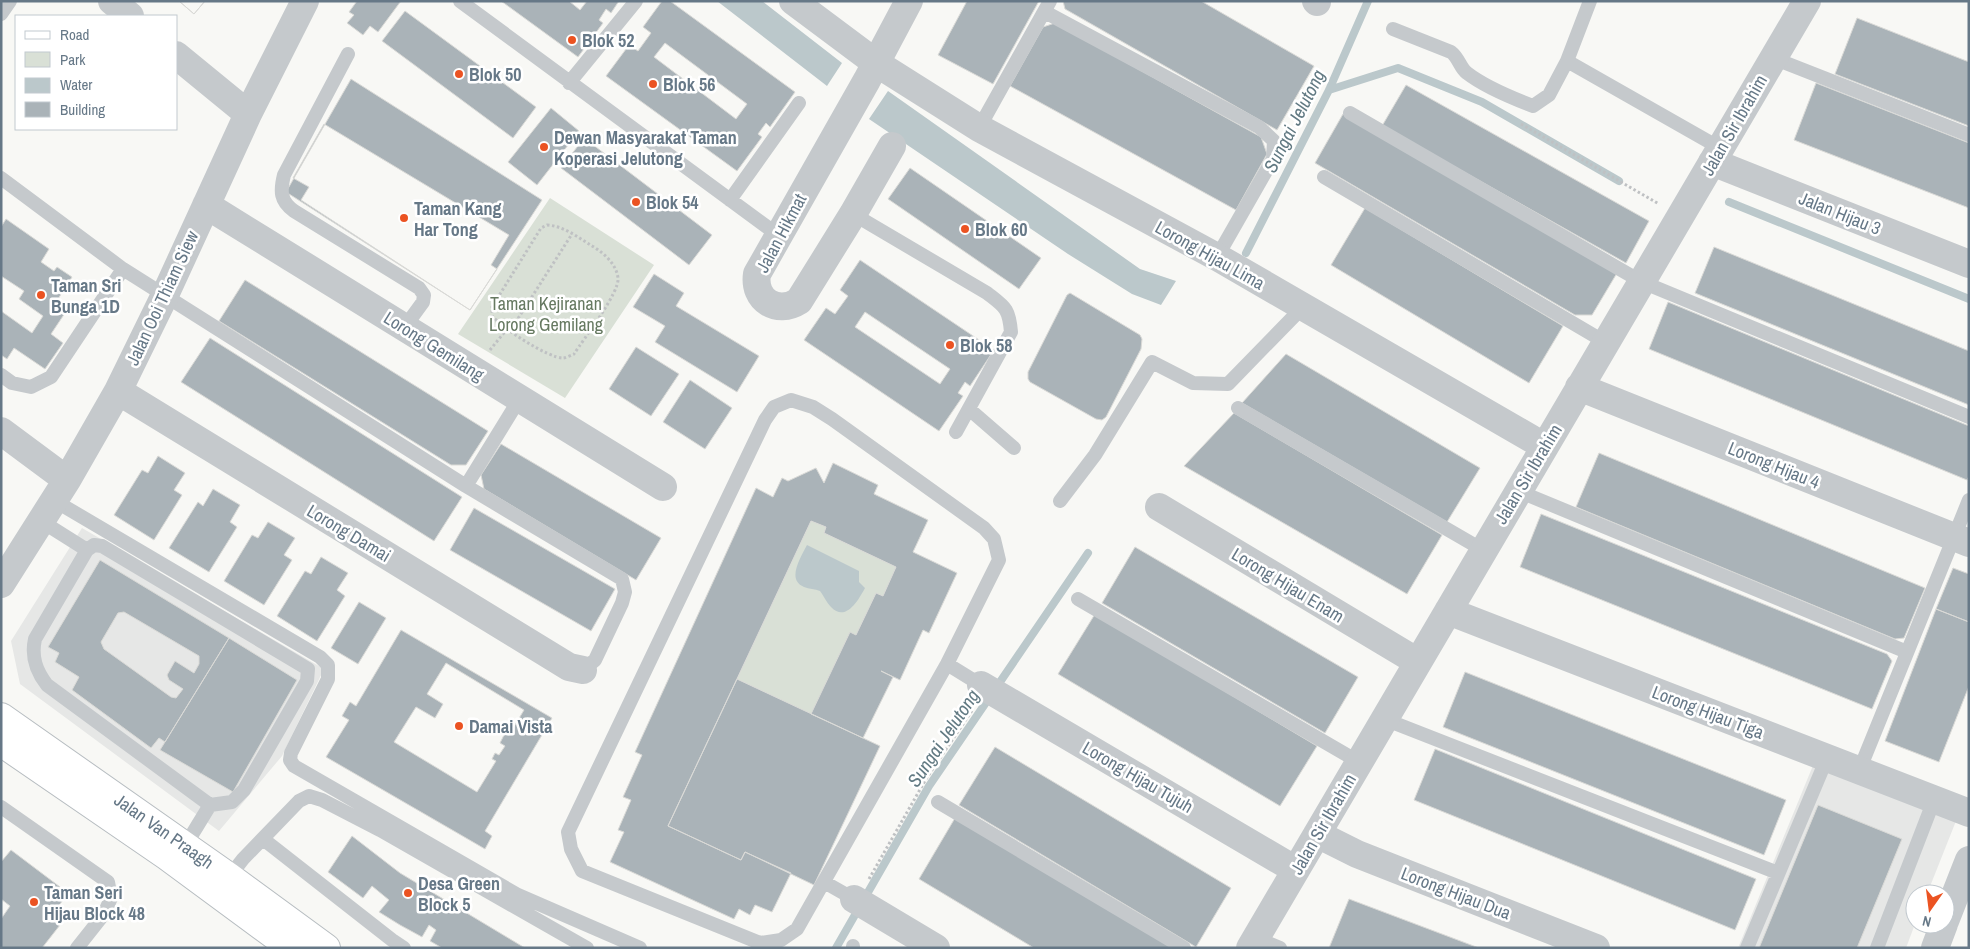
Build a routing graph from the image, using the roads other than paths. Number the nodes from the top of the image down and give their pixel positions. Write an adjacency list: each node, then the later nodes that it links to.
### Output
1 (10, 1): 11 (lane)
2 (112, 1): 12 (street)
3 (305, 1): 22 (street, Jalan Ooi Thiam Siew)
4 (460, 1): 19 (lane)
5 (636, 1): 19 (lane)
6 (793, 1): 18 (street, Lorong Hijau Lima)
7 (909, 1): 18 (street, Jalan Hikmat)
8 (1590, 1): 17 (lane)
9 (1806, 1): 16 (street, Jalan Sir Ibrahim)
10 (1047, 6): 23 (lane); 33 (lane)
11 (1, 14)
12 (129, 15)
13 (1393, 29): 17 (lane)
14 (348, 54): 39 (lane)
15 (178, 57): 22 (street)
16 (1773, 58): 24 (lane); 26 (street, Jalan Sir Ibrahim)
17 (1567, 61): 26 (lane)
18 (871, 72): 23 (street, Lorong Hijau Lima); 32 (street, Jalan Hikmat)
19 (569, 83): 29 (lane)
20 (799, 103): 29 (lane)
21 (1350, 113): 36 (lane)
22 (248, 114): 30 (street, Jalan Ooi Thiam Siew)
23 (979, 128): 33 (street, Lorong Hijau Lima)
24 (1969, 135)
25 (892, 146): 31 (street, Jalan Hikmat)
26 (1716, 155): 34 (street, Jalan Hijau 3); 36 (street, Jalan Sir Ibrahim)
27 (1324, 177): 40 (lane)
28 (1, 178): 35 (lane)
29 (730, 200): 32 (lane)
30 (206, 205): 37 (street, Jalan Ooi Thiam Siew); 39 (street, Lorong Gemilang)
31 (853, 214): 32 (street, Jalan Hikmat); 46 (lane)
32 (778, 235)
33 (1217, 257): 38 (street, Lorong Hijau Lima)
34 (1969, 264)
35 (123, 269): 37 (lane); 41 (lane)
36 (1642, 282): 40 (street, Jalan Sir Ibrahim); 47 (lane)
37 (165, 295): 43 (street, Jalan Ooi Thiam Siew); 52 (lane)
38 (1303, 307): 50 (street, Lorong Hijau Lima); 57 (lane)
39 (404, 328): 44 (street, Lorong Gemilang)
40 (1605, 342): 42 (street, Jalan Sir Ibrahim)
41 (1, 375)
42 (1580, 387): 50 (street, Jalan Sir Ibrahim); 59 (street, Lorong Hijau 4)
43 (118, 391): 56 (street, Jalan Ooi Thiam Siew); 68 (street, Lorong Damai)
44 (520, 398): 52 (lane); 53 (street, Lorong Gemilang)
45 (1238, 408): 61 (lane)
46 (969, 409): 49 (lane); 51 (lane)
47 (1969, 417)
48 (1, 431): 56 (street)
49 (956, 432)
50 (1544, 446): 54 (street, Jalan Sir Ibrahim)
51 (1014, 448)
52 (466, 486): 68 (lane)
53 (662, 487)
54 (1518, 491): 61 (street, Jalan Sir Ibrahim); 65 (lane)
55 (1969, 500): 59 (lane)
56 (55, 501): 60 (lane); 62 (street, Jalan Ooi Thiam Siew); 99 (lane)
57 (1060, 501)
58 (1159, 508): 66 (street, Lorong Hijau Enam)
59 (1961, 540): 65 (lane)
60 (87, 550): 78 (lane); 78 (lane)
61 (1483, 550): 64 (street, Jalan Sir Ibrahim)
62 (1, 584)
63 (1078, 599): 74 (lane)
64 (1448, 611): 66 (street, Jalan Sir Ibrahim); 73 (street, Lorong Hijau Tiga)
65 (1907, 652): 75 (lane)
66 (1418, 662): 71 (street, Jalan Sir Ibrahim)
67 (947, 664): 69 (lane); 88 (lane); 88 (lane)
68 (583, 670)
69 (979, 683): 85 (street, Lorong Hijau Tujuh)
70 (1, 716): 83 (main road, Jalan Van Praagh)
71 (1384, 719): 74 (street, Jalan Sir Ibrahim); 86 (lane)
72 (1, 742): 95 (main road, Jalan Van Praagh)
73 (1827, 758): 75 (street, Lorong Hijau Tiga); 86 (lane)
74 (1359, 762): 81 (street, Jalan Sir Ibrahim)
75 (1859, 771): 76 (street, Lorong Hijau Tiga)
76 (1934, 800): 80 (street, Lorong Hijau Tiga); 103 (lane)
77 (938, 802): 100 (lane)
78 (210, 806): 83 (lane)
79 (1, 807): 94 (lane)
80 (1969, 813)
81 (1317, 834): 85 (street, Jalan Sir Ibrahim); 101 (street, Lorong Hijau Dua)
82 (263, 839): 87 (lane); 97 (lane); 98 (lane)
83 (186, 846): 87 (main road, Jalan Van Praagh)
84 (1969, 860): 89 (street)
85 (1296, 870): 92 (street, Jalan Sir Ibrahim)
86 (1778, 873): 102 (lane)
87 (230, 877): 96 (main road, Jalan Van Praagh)
88 (824, 882): 90 (lane)
89 (1955, 895)
90 (859, 902): 93 (street)
91 (1940, 934): 104 (street)
92 (1262, 944)
93 (934, 947)
94 (77, 948)
95 (292, 948)
96 (326, 948)
97 (404, 948)
98 (587, 948)
99 (640, 948)
100 (1184, 948)
101 (1596, 948)
102 (1747, 948)
103 (1876, 948)
104 (1935, 948)

